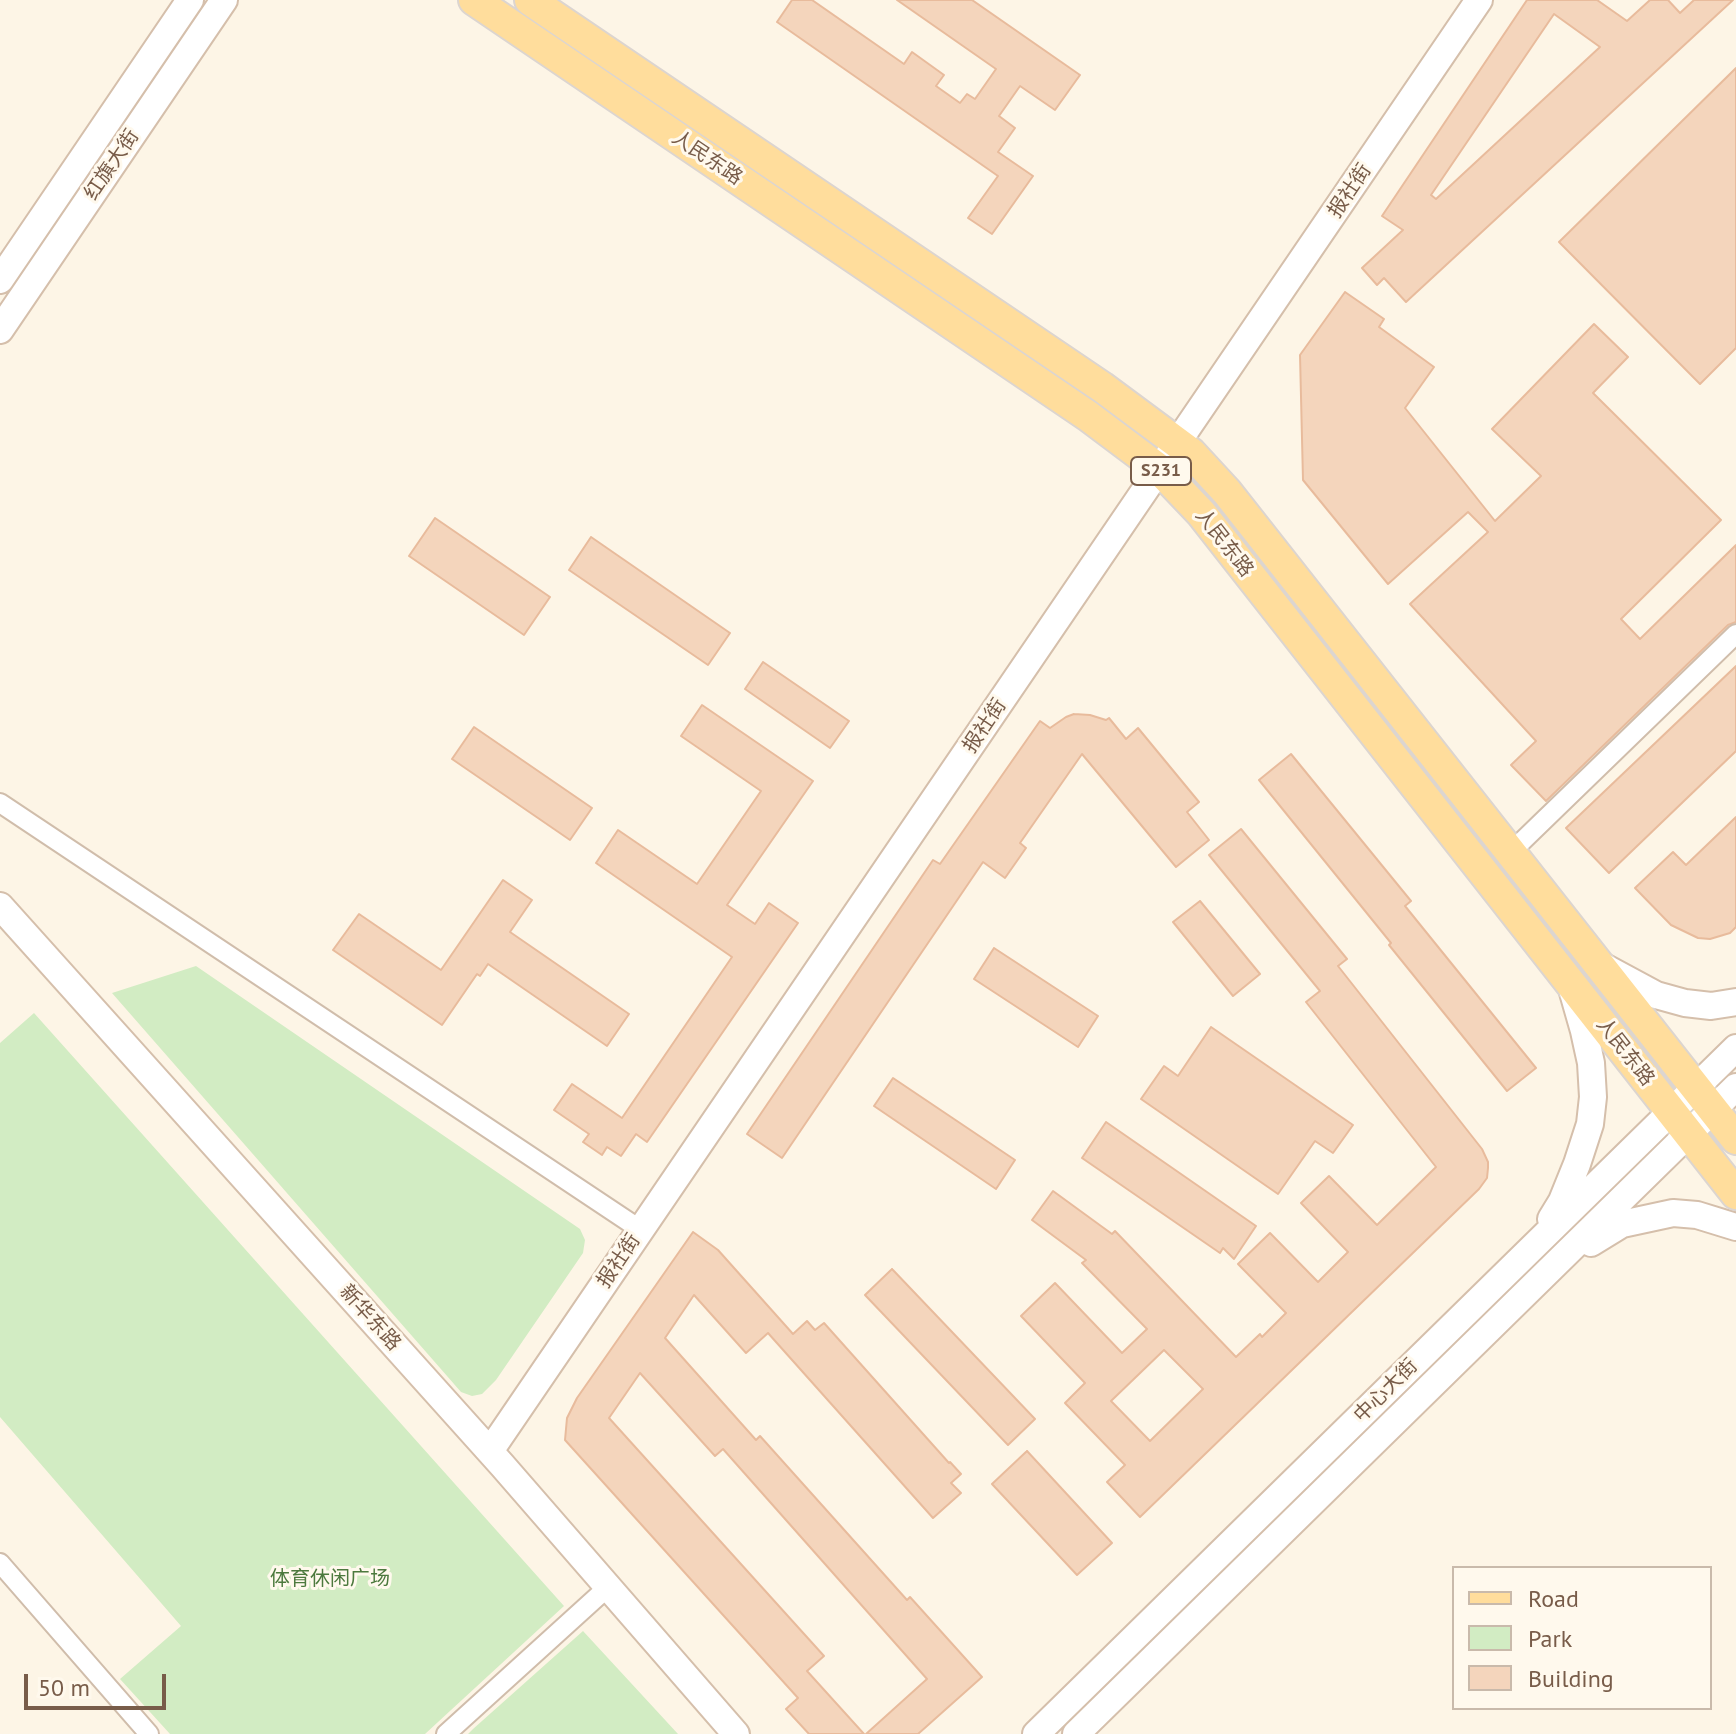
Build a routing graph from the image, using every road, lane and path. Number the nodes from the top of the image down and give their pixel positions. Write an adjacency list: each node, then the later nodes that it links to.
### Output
1 (190, 0): 6 (main road, 红旗大街)
2 (224, 0): 7 (main road, 红旗大街)
3 (474, 0): 9 (main road, 人民东路 / S231)
4 (530, 0): 8 (main road, 人民东路 / S231)
5 (1479, 0): 8 (main road, 报社街)
6 (0, 280)
7 (0, 330)
8 (1178, 442): 9 (main road, 报社街); 12 (main road, 人民东路 / S231)
9 (1160, 470): 15 (main road, 人民东路 / S231); 24 (main road, 报社街)
10 (1736, 634): 12 (street)
11 (0, 803): 24 (street)
12 (1511, 852): 14 (main road, 人民东路 / S231)
13 (0, 906): 27 (main road, 新华东路)
14 (1598, 963): 16 (main road); 19 (main road, 人民东路 / S231)
15 (1569, 982): 20 (main road, 人民东路 / S231); 25 (main road)
16 (1736, 1002)
17 (1736, 1048): 19 (main road, 中心大街)
18 (1736, 1087): 19 (main road, 中心大街)
19 (1704, 1099): 20 (main road, 中心大街); 21 (main road, S231)
20 (1680, 1122): 22 (main road, S231); 25 (main road, 中心大街); 26 (main road, 中心大街)
21 (1736, 1139)
22 (1736, 1194)
23 (1736, 1227): 26 (main road)
24 (641, 1230): 27 (main road, 报社街)
25 (1520, 1259): 33 (main road, 中心大街)
26 (1528, 1290): 34 (main road, 中心大街)
27 (490, 1451): 29 (main road, 新华东路)
28 (0, 1563): 30 (street)
29 (608, 1587): 31 (street); 32 (main road, 新华东路)
30 (149, 1734)
31 (446, 1734)
32 (736, 1734)
33 (1036, 1734)
34 (1076, 1734)

